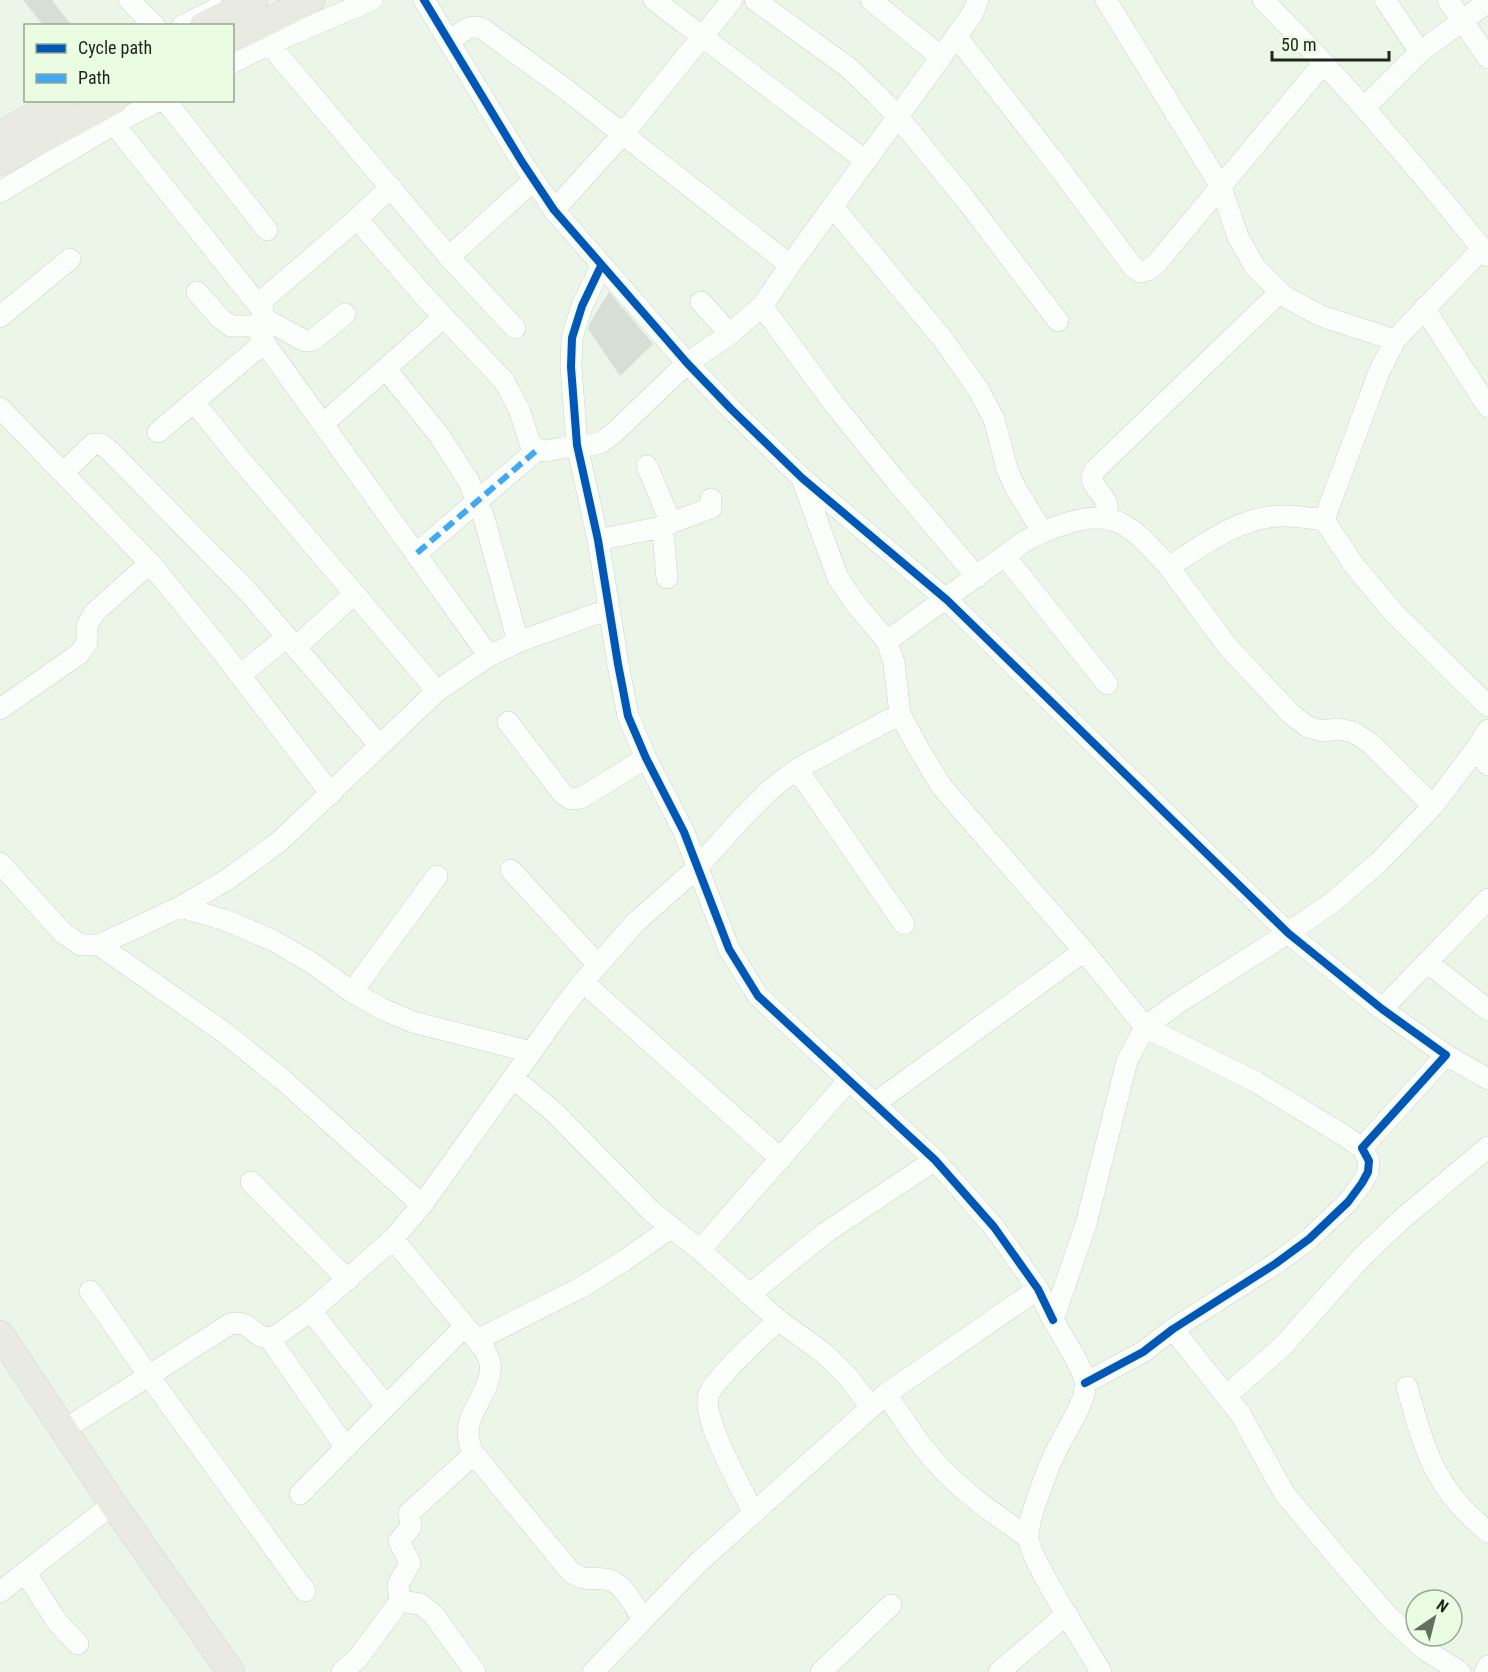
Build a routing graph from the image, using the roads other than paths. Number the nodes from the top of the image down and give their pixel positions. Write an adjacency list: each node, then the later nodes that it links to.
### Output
1 (129, 0): 18 (street)
2 (235, 0): 19 (street)
3 (254, 0): 20 (main road)
4 (311, 0): 22 (main road)
5 (372, 0): 25 (street)
6 (424, 0): 24 (street)
7 (654, 0): 23 (street)
8 (732, 0): 23 (street)
9 (755, 0): 37 (street)
10 (871, 0): 27 (street)
11 (978, 0): 21 (street)
12 (1106, 0): 45 (street)
13 (1263, 0): 30 (street)
14 (1385, 0): 26 (street)
15 (1448, 0): 17 (street)
16 (1488, 3): 17 (street)
17 (1462, 21): 26 (street); 28 (street)
18 (153, 24)
19 (186, 24)
20 (207, 24)
21 (956, 36): 27 (street); 45 (street)
22 (234, 38)
23 (703, 38): 39 (street); 41 (street)
24 (451, 41): 39 (street); 43 (street)
25 (269, 44): 29 (street); 44 (street)
26 (1420, 52): 35 (street)
27 (941, 57): 37 (street)
28 (1488, 58)
29 (234, 62)
30 (1323, 64): 35 (street); 45 (street)
31 (38, 102): 38 (street)
32 (59, 102): 40 (main road)
33 (151, 102): 36 (street)
34 (167, 102): 50 (street)
35 (1364, 108): 51 (street)
36 (110, 111): 42 (main road); 46 (street); 65 (street)
37 (898, 117): 41 (street); 64 (street)
38 (0, 124)
39 (622, 134): 48 (street); 54 (street)
40 (0, 135)
41 (866, 161): 47 (street)
42 (0, 162)
43 (534, 180): 48 (street); 52 (street)
44 (391, 187): 49 (street); 52 (street)
45 (1221, 187): 57 (street)
46 (0, 192)
47 (833, 207): 54 (street); 86 (street)
48 (554, 210): 55 (street)
49 (357, 219): 63 (street); 65 (street)
50 (267, 230)
51 (1485, 252): 60 (street)
52 (449, 257): 66 (street)
53 (70, 259): 62 (street)
54 (790, 265): 59 (street)
55 (601, 266): 69 (street); 76 (street)
56 (197, 292): 65 (street)
57 (1280, 292): 68 (street); 83 (street)
58 (702, 302): 67 (street)
59 (762, 306): 67 (street); 92 (street)
60 (1424, 308): 68 (street); 72 (street)
61 (345, 314): 65 (street)
62 (0, 317)
63 (444, 317): 70 (street); 77 (street)
64 (1058, 321)
65 (262, 322): 71 (street); 74 (street)
66 (515, 328)
67 (730, 334): 69 (street)
68 (1395, 340): 84 (street)
69 (687, 363): 76 (street); 80 (street)
70 (386, 369): 74 (street); 82 (street)
71 (195, 403): 75 (street); 94 (street)
72 (1488, 407)
73 (0, 408): 79 (street)
74 (323, 424): 88 (street)
75 (158, 432)
76 (577, 445): 77 (street); 87 (street)
77 (537, 450): 82 (street)
78 (647, 466): 85 (street)
79 (63, 473): 90 (street); 98 (street)
80 (802, 478): 95 (street); 97 (street)
81 (711, 499): 85 (street)
82 (477, 502): 88 (street); 99 (street)
83 (1107, 517): 86 (street); 91 (street)
84 (1324, 519): 91 (street); 104 (street)
85 (664, 526): 87 (street); 93 (street)
86 (1042, 531): 89 (street)
87 (598, 540): 96 (street)
88 (417, 553): 100 (street)
89 (1005, 556): 92 (street); 102 (street)
90 (150, 563): 101 (street); 105 (street)
91 (1169, 567): 114 (street)
92 (977, 577): 95 (street)
93 (667, 578)
94 (354, 594): 98 (street); 103 (street)
95 (947, 600): 97 (street); 122 (street)
96 (609, 609): 99 (street); 111 (street)
97 (888, 641): 106 (street)
98 (291, 642): 101 (street); 109 (street)
99 (518, 642): 100 (street)
100 (489, 656): 103 (street)
101 (240, 675): 113 (street)
102 (1107, 684)
103 (437, 691): 109 (street)
104 (1488, 706)
105 (0, 709)
106 (900, 714): 112 (street); 124 (street)
107 (508, 722): 111 (street)
108 (1488, 730): 110 (street)
109 (380, 746): 113 (street)
110 (1482, 757): 114 (street)
111 (646, 758): 116 (street)
112 (797, 769): 116 (street); 121 (street)
113 (331, 794): 120 (street)
114 (1433, 806): 122 (street)
115 (0, 862): 123 (street)
116 (698, 867): 126 (street); 136 (street)
117 (511, 870): 126 (street)
118 (437, 876): 128 (street)
119 (1488, 899): 125 (street)
120 (180, 906): 123 (street); 128 (street)
121 (904, 924)
122 (1288, 933): 129 (street); 131 (street)
123 (99, 945): 143 (street)
124 (1084, 951): 131 (street); 137 (street)
125 (1427, 962): 129 (street); 130 (street)
126 (598, 965): 127 (street)
127 (583, 982): 132 (street); 140 (street)
128 (352, 992): 132 (street)
129 (1382, 1009): 133 (street)
130 (1488, 1010)
131 (1145, 1027): 139 (street); 153 (street)
132 (531, 1052): 134 (street)
133 (1446, 1055): 135 (street); 139 (street)
134 (513, 1078): 143 (street); 144 (street)
135 (1488, 1079)
136 (849, 1081): 137 (street); 140 (street)
137 (874, 1104): 141 (street)
138 (1488, 1147): 161 (street)
139 (1362, 1149): 154 (street)
140 (782, 1159): 146 (street)
141 (934, 1160): 148 (street); 150 (street)
142 (251, 1182): 147 (street)
143 (422, 1205): 145 (street)
144 (672, 1227): 146 (street); 155 (street)
145 (393, 1239): 147 (street); 155 (street)
146 (700, 1250): 150 (street)
147 (348, 1280): 151 (street)
148 (1038, 1289): 153 (street); 162 (street)
149 (90, 1291): 158 (street)
150 (749, 1295): 152 (street)
151 (310, 1311): 157 (street); 163 (street)
152 (778, 1320): 162 (street); 169 (street)
153 (1053, 1320): 159 (street)
154 (1173, 1329): 159 (street); 161 (street)
155 (471, 1333): 163 (street); 166 (street)
156 (0, 1334): 164 (main road)
157 (269, 1338): 158 (street); 165 (street)
158 (149, 1376): 164 (street); 173 (street)
159 (1085, 1383): 171 (street)
160 (1407, 1387): 170 (street)
161 (1226, 1396): 188 (street)
162 (878, 1400): 169 (street); 171 (street)
163 (386, 1406): 165 (street)
164 (65, 1430): 168 (main road)
165 (346, 1448): 167 (street)
166 (474, 1454): 175 (street); 178 (street)
167 (300, 1494)
168 (113, 1504): 172 (street); 181 (main road)
169 (753, 1512): 178 (street)
170 (1488, 1532)
171 (1027, 1537): 177 (street)
172 (25, 1572): 174 (street); 179 (street)
173 (305, 1591)
174 (0, 1592)
175 (400, 1601): 182 (street); 183 (street)
176 (891, 1605): 185 (street)
177 (1067, 1614): 186 (street); 187 (street)
178 (643, 1619): 184 (street)
179 (78, 1644)
180 (1488, 1666): 189 (street)
181 (231, 1672)
182 (342, 1672)
183 (475, 1672)
184 (593, 1672)
185 (821, 1672)
186 (999, 1672)
187 (1101, 1672)
188 (1460, 1672)
189 (1485, 1672)

